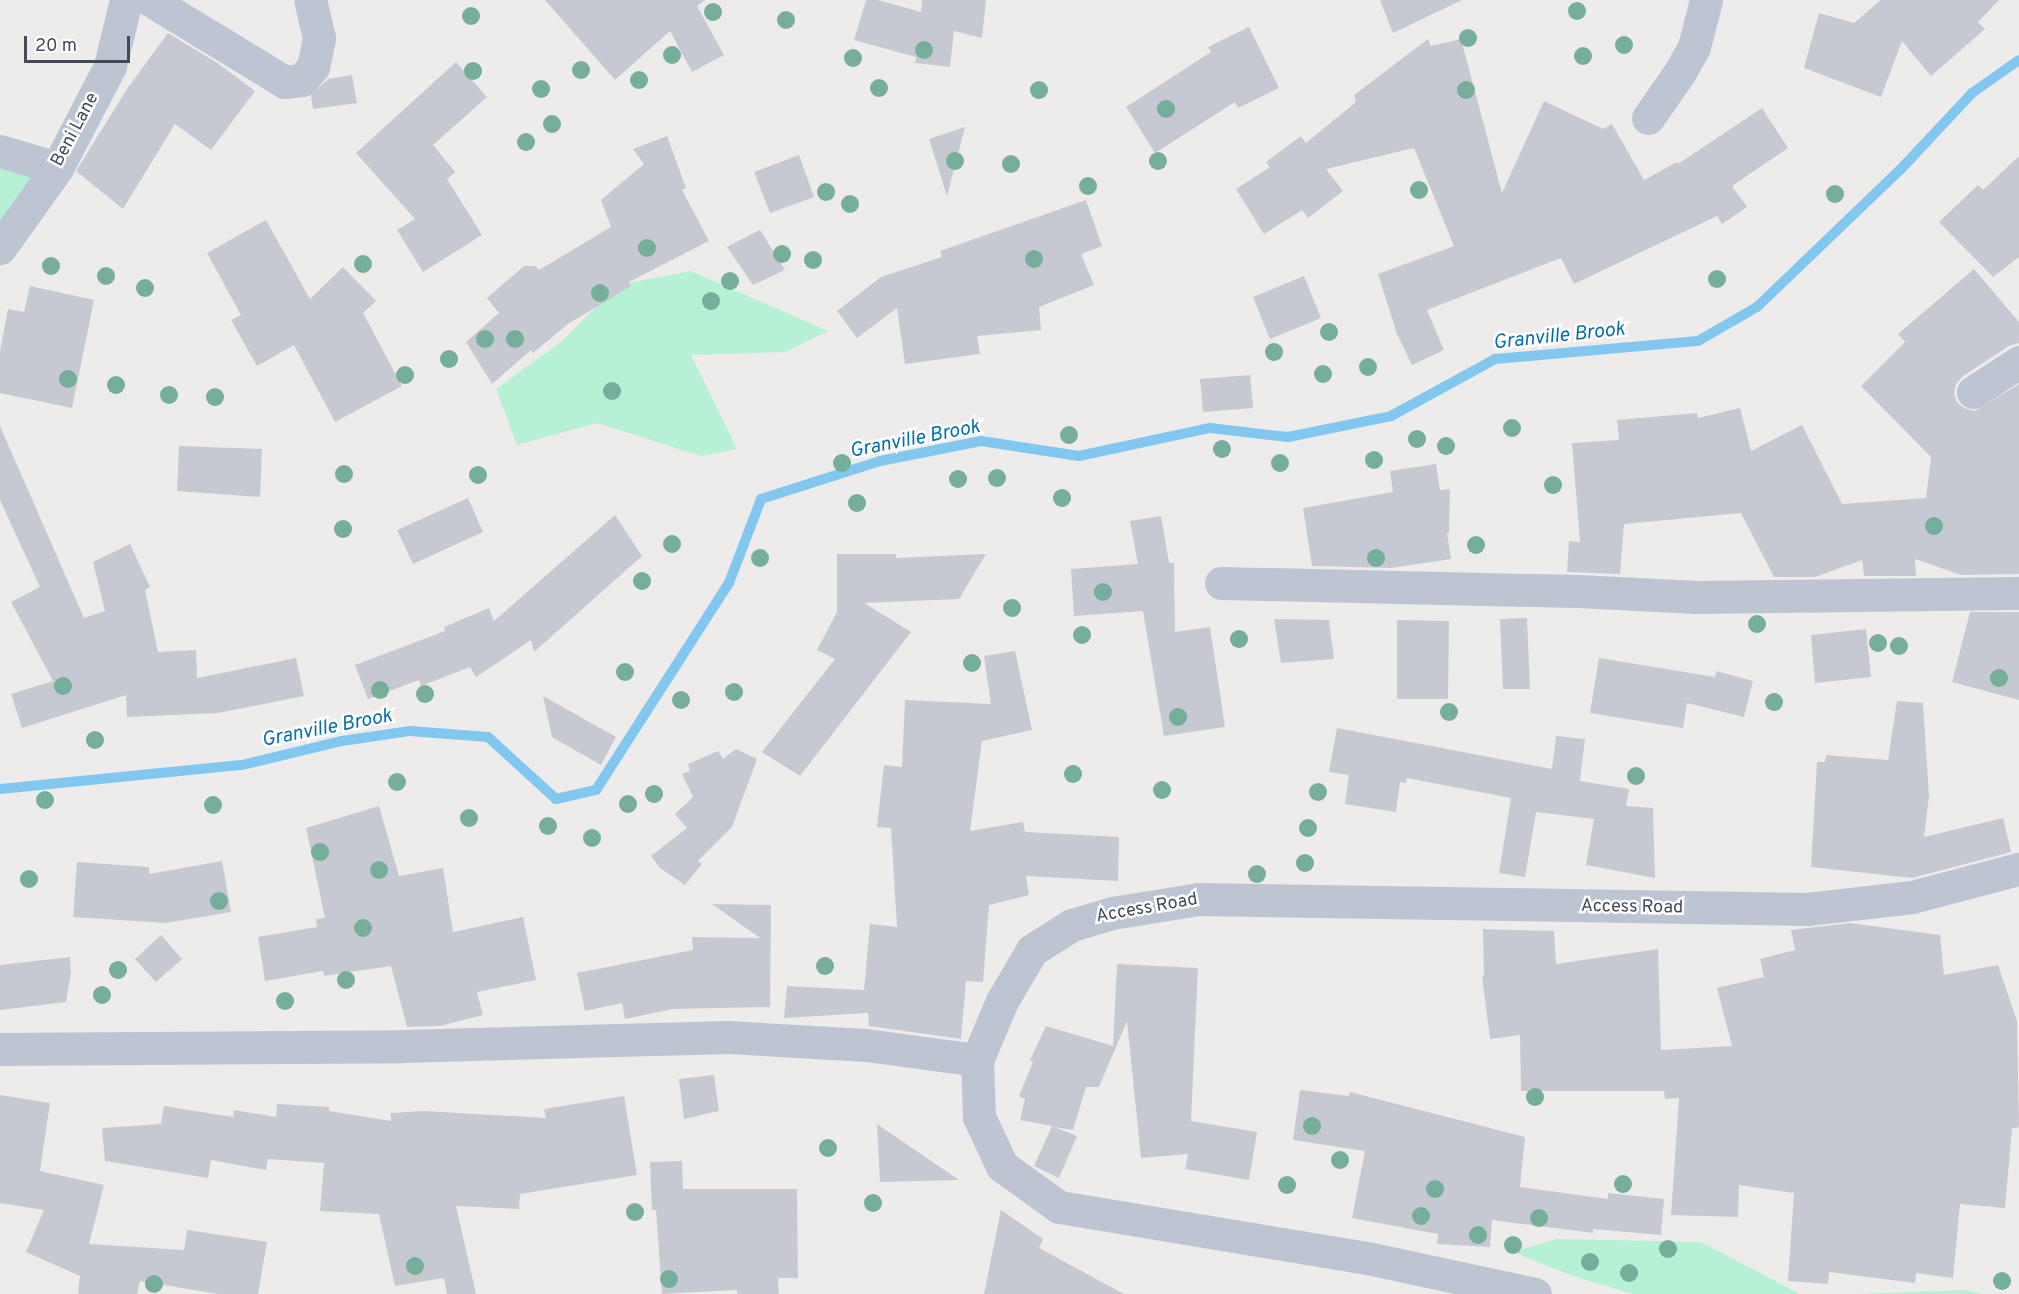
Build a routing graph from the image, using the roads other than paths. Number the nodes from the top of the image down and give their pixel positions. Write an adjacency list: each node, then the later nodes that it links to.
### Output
1 (126, 0): 7 (street, Beni Lane)
2 (150, 0): 3 (street)
3 (310, 0)
4 (1706, 0): 5 (street)
5 (1648, 118)
6 (0, 151): 7 (street)
7 (57, 168): 8 (street, Beni Lane)
8 (0, 248)
9 (2019, 362): 10 (street)
10 (1973, 392)
11 (1221, 583): 12 (street)
12 (2019, 593)
13 (2019, 869): 15 (street, Access Road)
14 (0, 1049): 15 (street)
15 (977, 1060): 16 (street, Access Road)
16 (1535, 1294)

